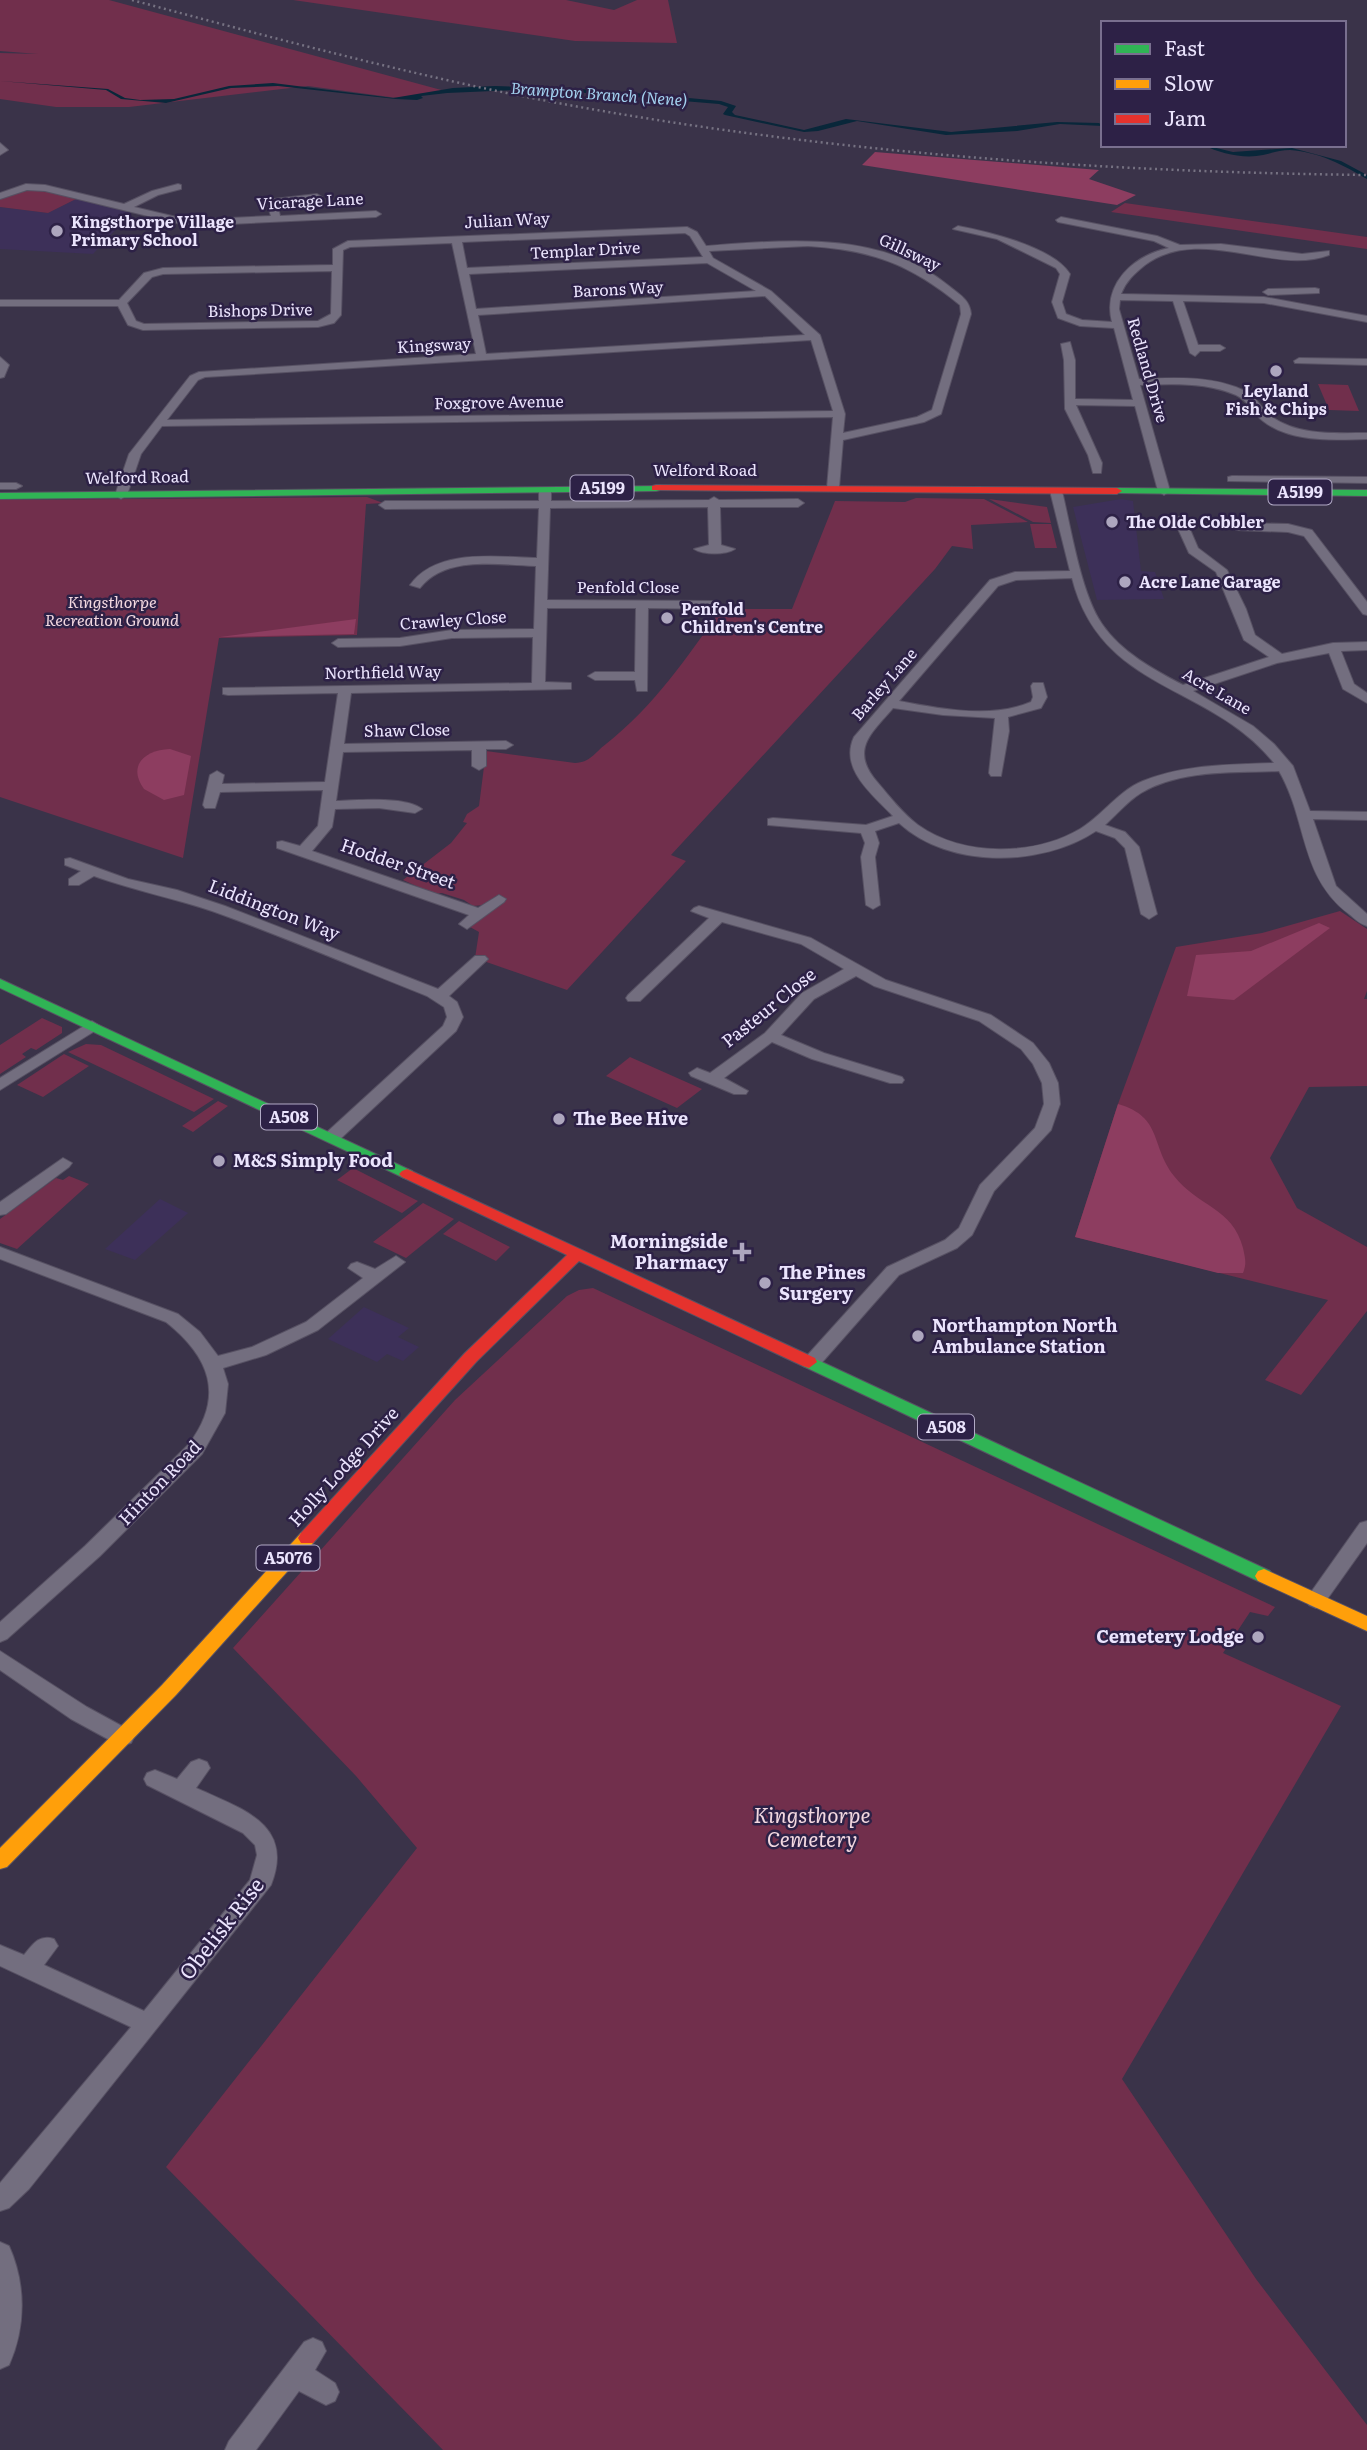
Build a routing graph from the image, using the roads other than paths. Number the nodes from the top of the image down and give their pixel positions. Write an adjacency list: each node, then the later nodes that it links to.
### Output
1 (0, 146): 2 (street)
2 (0, 152)
3 (178, 187): 6 (street)
4 (0, 196): 6 (street, Vicarage Lane)
5 (317, 197): 8 (street)
6 (128, 206): 8 (street, Vicarage Lane)
7 (376, 214): 8 (street, Vicarage Lane)
8 (276, 218)
9 (1061, 220): 13 (street, Redland Drive)
10 (958, 229): 29 (street)
11 (456, 238): 12 (street, Julian Way); 14 (street, Julian Way); 18 (street)
12 (343, 245): 17 (street, Bishops Drive)
13 (1178, 248): 15 (street, Redland Drive); 22 (street, Redland Drive)
14 (702, 249): 16 (street); 44 (street, Gillsway)
15 (1324, 257)
16 (709, 260): 18 (street, Templar Drive); 21 (street)
17 (336, 268): 26 (street); 26 (street, Bishops Drive)
18 (462, 271): 27 (street)
19 (1315, 291): 23 (street)
20 (1268, 292): 23 (street)
21 (766, 293): 27 (street, Barons Way); 30 (street)
22 (1115, 297): 24 (street); 29 (street, Redland Drive)
23 (1279, 297): 24 (street); 28 (street)
24 (1177, 299): 32 (street)
25 (0, 303): 26 (street)
26 (122, 303)
27 (471, 312): 33 (street)
28 (1367, 319)
29 (1118, 325): 38 (street, Redland Drive)
30 (816, 337): 33 (street, Kingsway); 41 (street)
31 (1066, 344): 39 (street)
32 (1220, 348)
33 (482, 359): 42 (street, Kingsway)
34 (0, 360): 37 (street)
35 (1299, 361): 36 (street)
36 (1367, 362)
37 (0, 375)
38 (1135, 382): 40 (street, Redland Drive); 43 (street)
39 (1070, 402): 40 (street); 45 (street)
40 (1141, 404): 52 (street, Redland Drive)
41 (839, 414): 42 (street, Foxgrove Avenue); 44 (street)
42 (159, 423): 54 (street, Kingsway)
43 (1367, 436)
44 (837, 438): 50 (street)
45 (1097, 471)
46 (1231, 479): 47 (street)
47 (1367, 480)
48 (0, 486): 49 (street)
49 (16, 486)
50 (833, 488): 51 (main road, Welford Road / A5199); 56 (main road, Welford Road / A5199)
51 (1056, 491): 52 (main road, Welford Road / A5199); 66 (street, Acre Lane)
52 (1164, 491): 53 (main road, Welford Road / A5199)
53 (1367, 493)
54 (121, 495): 55 (main road, Welford Road / A5199); 56 (main road, Welford Road / A5199)
55 (0, 496)
56 (545, 496): 57 (street, Welford Road); 59 (street, Welford Road); 65 (street)
57 (714, 501): 58 (street, Welford Road); 63 (street)
58 (798, 503)
59 (385, 505)
60 (1180, 520): 78 (street)
61 (1240, 527): 71 (street)
62 (700, 549): 63 (street)
63 (715, 549): 64 (street)
64 (729, 549)
65 (542, 562): 67 (street); 68 (street)
66 (1077, 575): 85 (street, Acre Lane); 87 (street, Barley Lane)
67 (416, 585)
68 (542, 604): 69 (street, Penfold Close); 73 (street)
69 (642, 605): 70 (street, Penfold Close); 79 (street)
70 (714, 605)
71 (1367, 611)
72 (370, 627): 74 (street)
73 (540, 633): 74 (street, Crawley Close); 81 (street)
74 (368, 642): 75 (street, Crawley Close)
75 (338, 643)
76 (1367, 646): 77 (street)
77 (1333, 647): 78 (street); 86 (street)
78 (1278, 657): 85 (street)
79 (595, 676)
80 (566, 686): 81 (street, Northfield Way)
81 (538, 687): 83 (street, Northfield Way)
82 (1038, 687): 88 (street)
83 (345, 690): 84 (street, Northfield Way); 91 (street, Hodder Street)
84 (228, 691)
85 (1180, 691): 93 (street, Acre Lane)
86 (1367, 699)
87 (890, 703): 88 (street); 101 (street, Barley Lane)
88 (1001, 713): 94 (street)
89 (506, 745): 90 (street, Shaw Close)
90 (479, 746): 91 (street, Shaw Close); 92 (street)
91 (337, 748): 95 (street, Hodder Street)
92 (479, 765)
93 (1286, 766): 99 (street, Acre Lane); 103 (street, Barley Lane)
94 (996, 773)
95 (332, 786): 96 (street, Hodder Street); 97 (street)
96 (328, 805): 98 (street); 106 (street, Hodder Street)
97 (211, 806)
98 (415, 809)
99 (1304, 815): 100 (street); 116 (street, Acre Lane)
100 (1367, 816)
101 (902, 818): 103 (street, Barley Lane); 104 (street)
102 (773, 822): 104 (street)
103 (1095, 826): 114 (street)
104 (867, 828): 111 (street)
105 (282, 845): 106 (street, Hodder Street)
106 (303, 852): 113 (street, Hodder Street)
107 (70, 862): 108 (street, Liddington Way)
108 (92, 870): 109 (street); 121 (street, Liddington Way)
109 (74, 883)
110 (499, 899): 113 (street)
111 (873, 905)
112 (699, 911): 115 (street)
113 (481, 914): 117 (street)
114 (1149, 914)
115 (719, 917): 119 (street); 122 (street)
116 (1367, 921)
117 (467, 924)
118 (480, 959): 121 (street)
119 (854, 970): 124 (street, Pasteur Close); 136 (street)
120 (0, 983): 123 (main road, A508)
121 (440, 996): 128 (street)
122 (632, 999)
123 (92, 1026): 126 (street); 128 (main road, A508)
124 (771, 1036): 125 (street); 127 (street, Pasteur Close)
125 (896, 1080)
126 (0, 1085)
127 (740, 1091)
128 (332, 1137): 132 (main road, A508)
129 (63, 1163): 130 (street)
130 (0, 1210)
131 (0, 1253): 137 (street, Hinton Road)
132 (576, 1255): 136 (main road, A508); 143 (main road, Holly Lodge Drive / A5076)
133 (396, 1262): 135 (street)
134 (357, 1268): 135 (street)
135 (376, 1278): 137 (street)
136 (811, 1363): 139 (main road, A508)
137 (214, 1364): 141 (street, Hinton Road)
138 (1367, 1528): 139 (street)
139 (1316, 1600): 140 (main road, A508)
140 (1367, 1624)
141 (0, 1634)
142 (0, 1659): 143 (street)
143 (122, 1737): 147 (main road, Holly Lodge Drive / A5076)
144 (199, 1768): 146 (street)
145 (156, 1779): 146 (street, Obelisk Rise)
146 (181, 1790): 151 (street, Obelisk Rise)
147 (0, 1861)
148 (46, 1946): 150 (street)
149 (0, 1955): 150 (street)
150 (27, 1968): 151 (street)
151 (148, 2024): 152 (street, Obelisk Rise)
152 (0, 2200)
153 (0, 2254): 155 (street)
154 (313, 2351): 156 (street)
155 (0, 2356)
156 (296, 2374): 157 (street); 158 (street)
157 (327, 2392)
158 (239, 2450)

